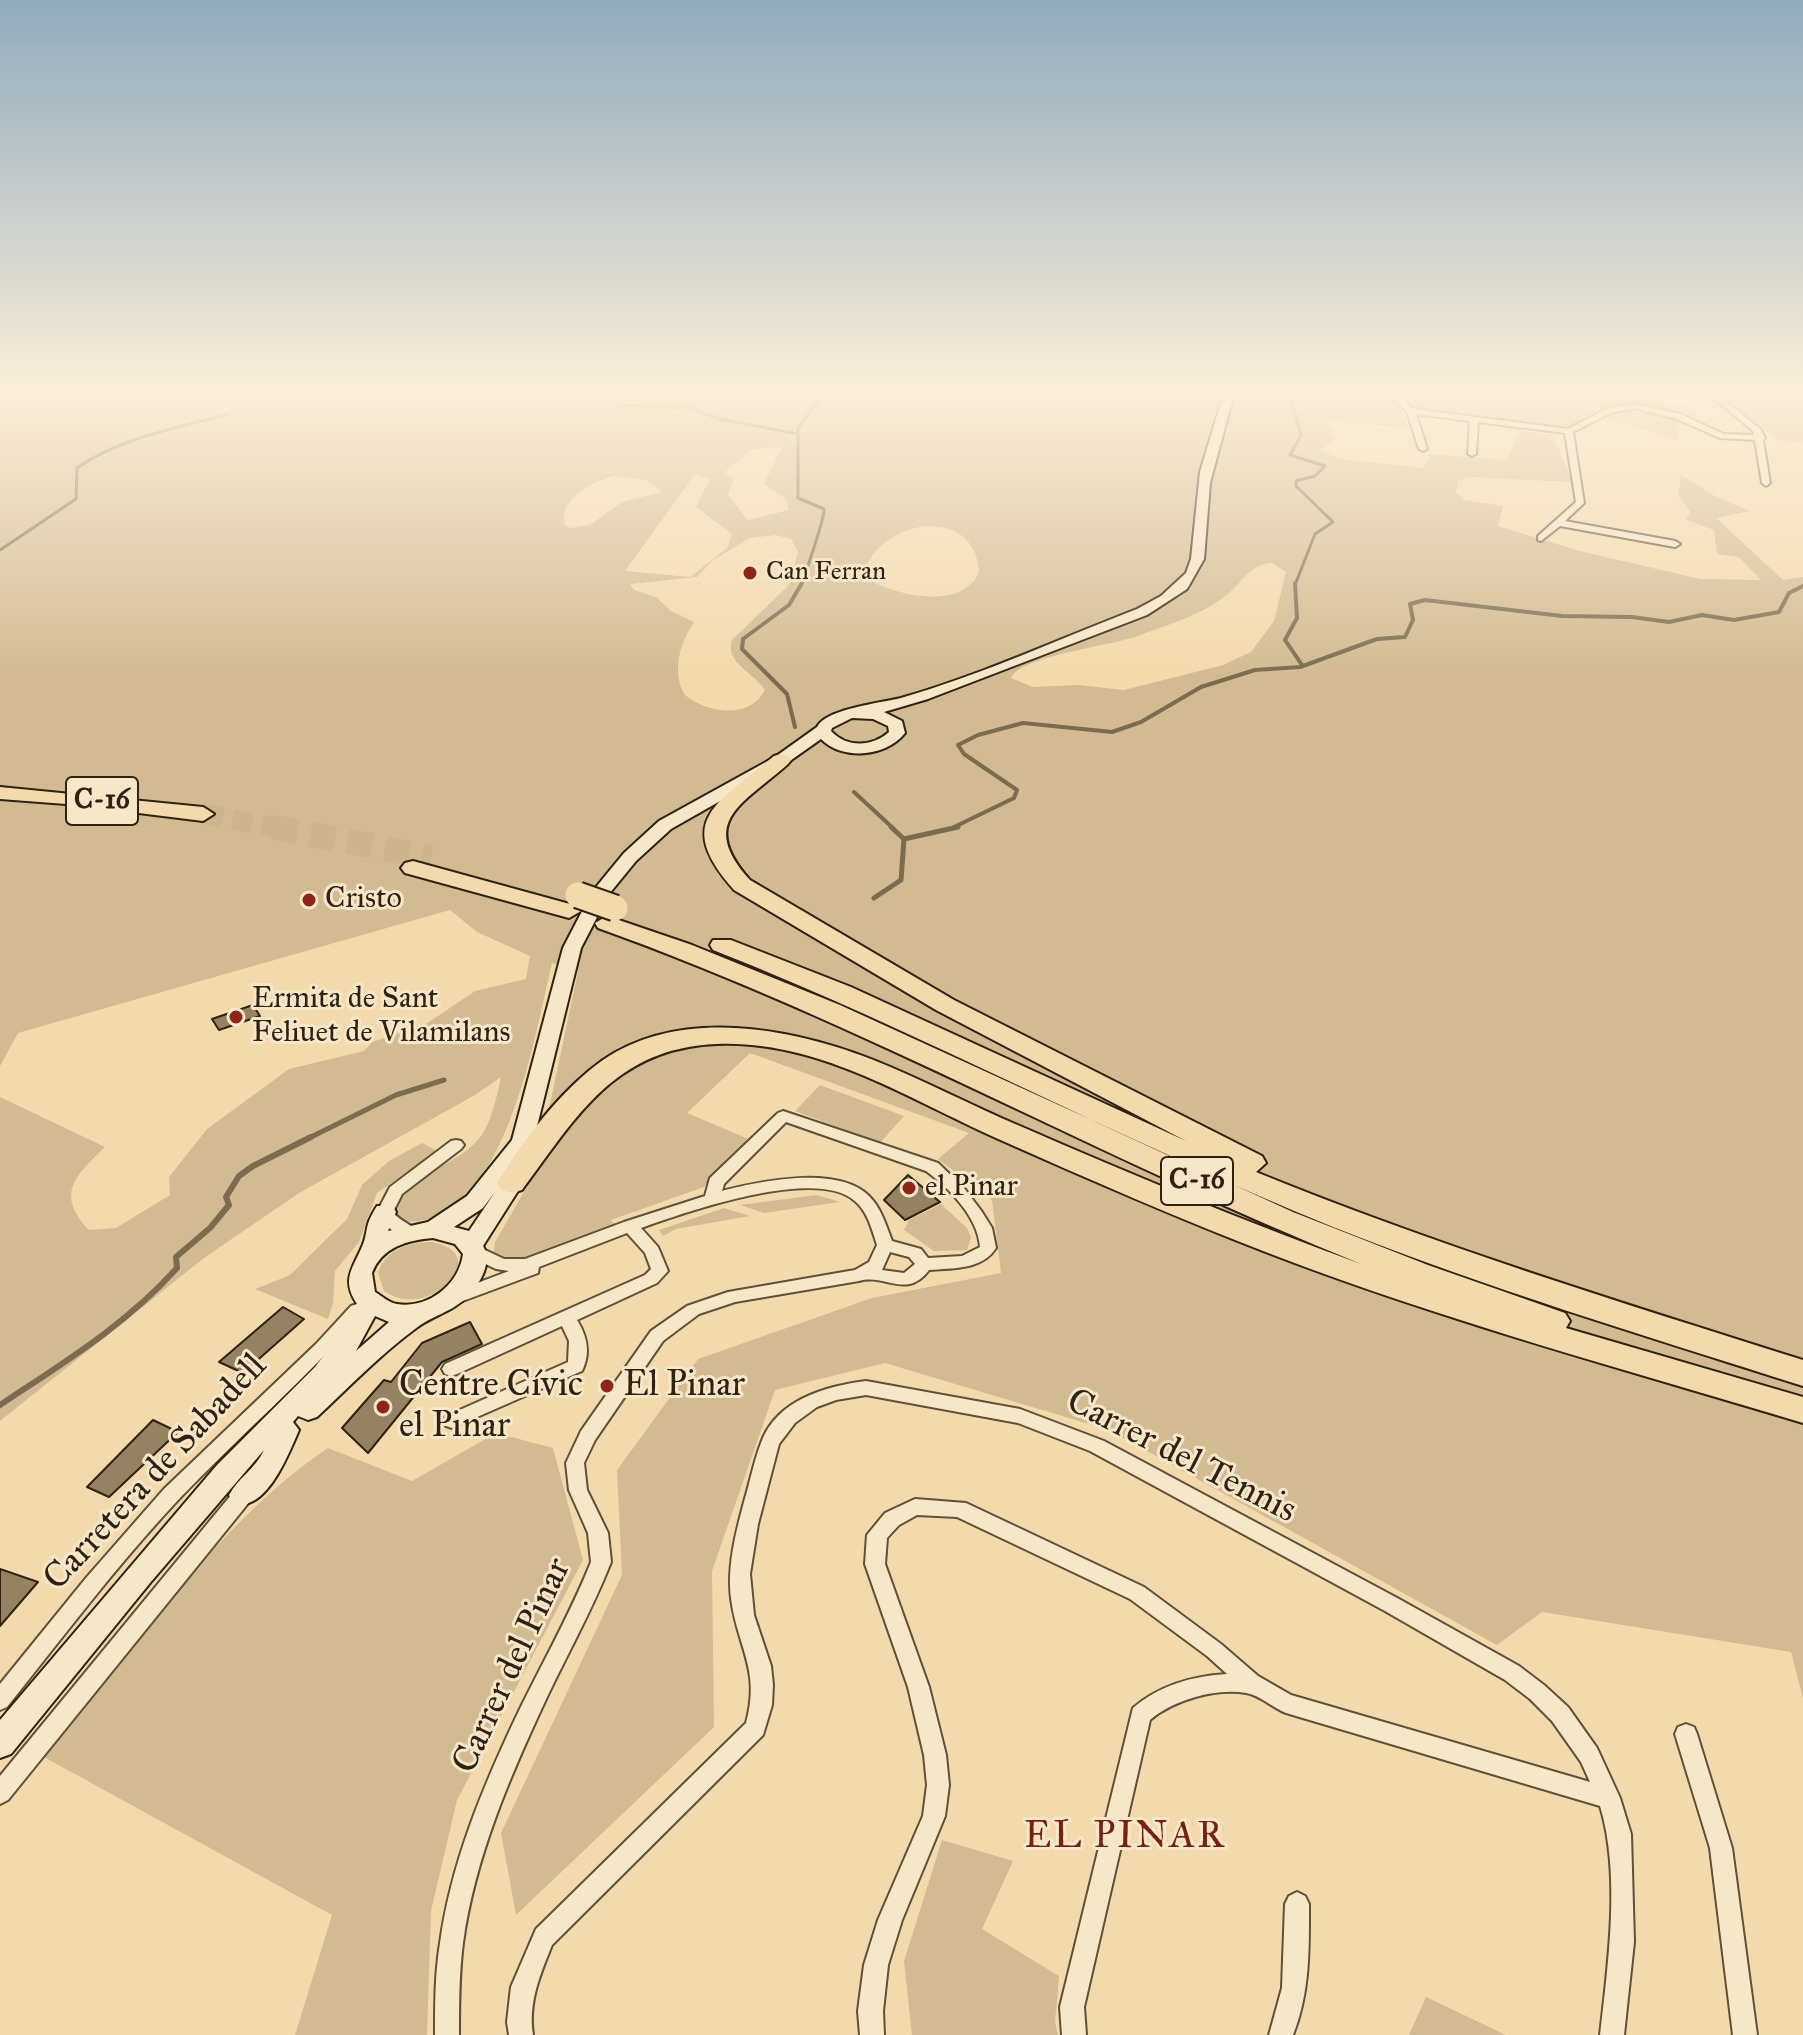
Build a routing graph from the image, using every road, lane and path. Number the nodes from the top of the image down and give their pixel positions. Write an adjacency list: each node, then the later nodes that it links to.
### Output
1 (1204, 488): 6 (main road)
2 (1578, 488): 3 (street)
3 (1560, 523): 4 (street); 5 (street)
4 (1541, 538)
5 (1675, 544)
6 (923, 696): 7 (main road); 8 (main road)
7 (863, 713): 8 (main road); 9 (main road)
8 (898, 726): 10 (main road)
9 (823, 730): 10 (main road); 11 (main road)
10 (844, 746): 11 (main road)
11 (781, 760): 16 (main road); 23 (highway)
12 (0, 793): 13 (highway, C-16)
13 (0, 806)
14 (422, 862): 15 (highway, C-16)
15 (611, 915): 23 (highway, C-16); 36 (highway, C-16)
16 (521, 1139): 18 (main road); 22 (main road)
17 (456, 1145): 20 (street)
18 (512, 1183): 25 (main road); 37 (highway)
19 (713, 1198): 21 (street); 24 (street); 28 (street, Carrer del Pinar)
20 (385, 1212): 22 (street); 26 (main road)
21 (630, 1226): 27 (street); 33 (street)
22 (422, 1231): 25 (main road); 26 (main road)
23 (1390, 1235): 35 (highway, C-16)
24 (885, 1245): 28 (street); 29 (street)
25 (473, 1249): 27 (street); 31 (main road)
26 (374, 1250): 30 (main road)
27 (567, 1251): 31 (street)
28 (924, 1264): 29 (street, Carrer del Pinar)
29 (869, 1271): 49 (street, Carrer del Pinar)
30 (367, 1298): 32 (main road); 41 (main road); 43 (street, Carretera de Sabadell)
31 (453, 1298): 32 (main road)
32 (421, 1311): 39 (main road)
33 (566, 1319): 34 (street); 38 (street)
34 (451, 1369)
35 (1803, 1373)
36 (1803, 1398)
37 (1803, 1410)
38 (452, 1421)
39 (286, 1430): 40 (main road); 41 (main road)
40 (243, 1495): 46 (street)
41 (203, 1502): 45 (main road)
42 (1251, 1683): 47 (street); 51 (street); 52 (street)
43 (0, 1700)
44 (1686, 1734): 55 (street)
45 (0, 1744)
46 (0, 1793)
47 (1609, 1798): 50 (street, Carrer del Tennis); 54 (street, Carrer del Tennis)
48 (1297, 1904): 53 (street)
49 (447, 2035)
50 (521, 2035)
51 (872, 2035)
52 (1074, 2035)
53 (1281, 2035)
54 (1612, 2035)
55 (1745, 2035)

